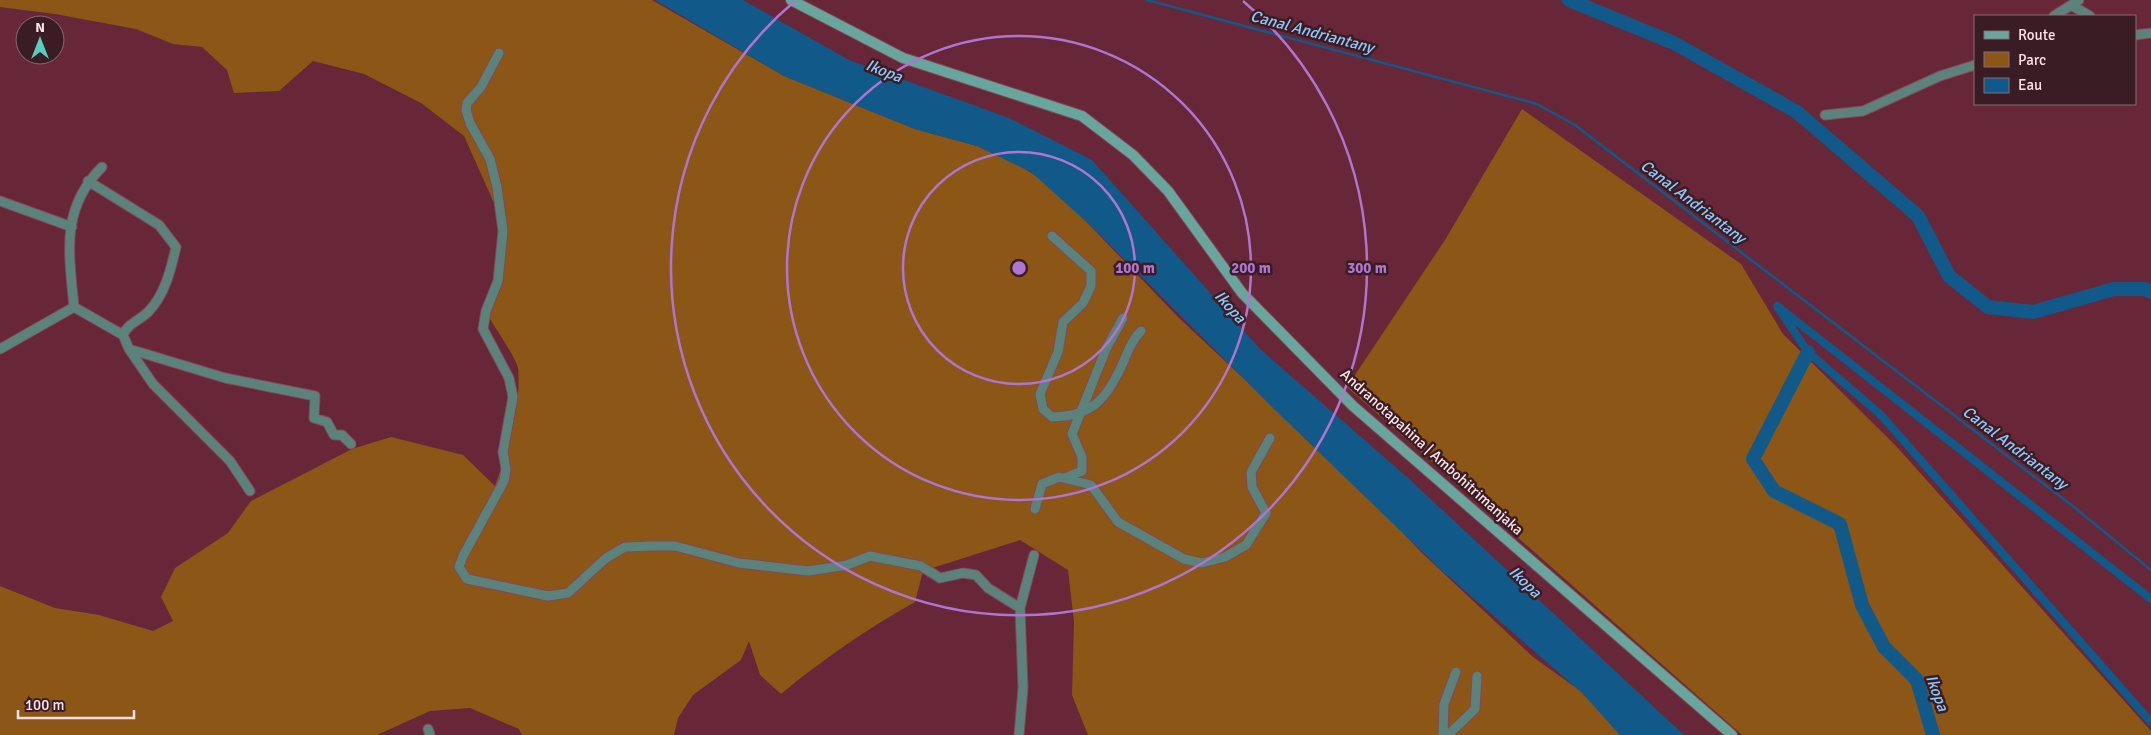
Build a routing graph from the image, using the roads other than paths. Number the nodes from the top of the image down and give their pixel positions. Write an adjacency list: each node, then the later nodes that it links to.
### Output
1 (791, 0): 34 (main road, Andranotapahina | Ambohitrimanjaka)
2 (2075, 2): 3 (street); 4 (street)
3 (2056, 15)
4 (2089, 15)
5 (2151, 33): 6 (street)
6 (2136, 35)
7 (500, 53): 28 (street)
8 (1974, 65): 9 (street)
9 (1825, 115)
10 (102, 167): 11 (street)
11 (88, 181): 13 (street); 18 (street)
12 (0, 201): 13 (street)
13 (72, 227): 15 (street)
14 (1052, 236): 21 (street)
15 (74, 307): 18 (street); 19 (street)
16 (1123, 318): 21 (street)
17 (1141, 331): 21 (street)
18 (123, 335): 20 (street)
19 (0, 349)
20 (129, 349): 23 (street); 25 (street)
21 (1081, 412): 24 (street)
22 (1270, 438): 24 (street)
23 (351, 444)
24 (1065, 478): 26 (street)
25 (250, 491)
26 (1035, 509)
27 (1034, 555): 28 (street)
28 (1020, 608): 31 (street)
29 (1456, 672): 32 (street)
30 (1477, 676): 33 (street)
31 (1019, 735)
32 (1443, 735)
33 (1448, 735)
34 (1732, 735)

